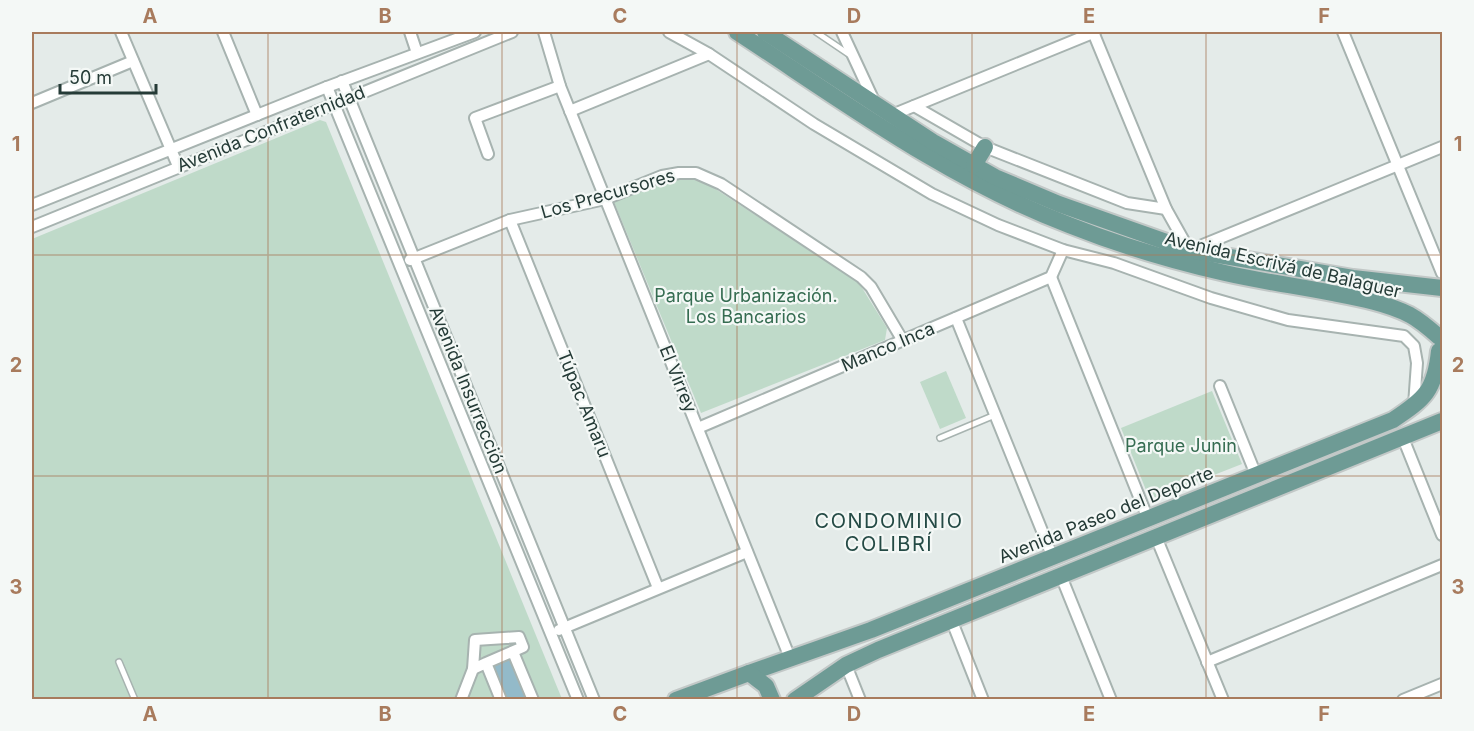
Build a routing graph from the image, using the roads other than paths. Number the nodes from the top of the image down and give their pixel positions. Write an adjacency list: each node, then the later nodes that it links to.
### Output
1 (121, 32): 17 (street)
2 (223, 32): 27 (street)
3 (410, 32): 14 (street)
4 (475, 32): 14 (street, Avenida Confraternidad)
5 (512, 32): 21 (street, Avenida Confraternidad)
6 (543, 32): 19 (street, El Virrey)
7 (669, 32): 15 (street)
8 (737, 32): 42 (main road, Avenida Escrivá de Balaguer)
9 (765, 32): 24 (main road, Avenida Escrivá de Balaguer)
10 (816, 32): 16 (lane)
11 (842, 32): 16 (street)
12 (1094, 32): 25 (street); 38 (street)
13 (1343, 32): 34 (street)
14 (417, 53): 18 (street, Avenida Confraternidad)
15 (709, 54): 26 (street); 41 (street)
16 (854, 57): 24 (street)
17 (133, 61): 22 (street); 31 (street)
18 (342, 81): 20 (street, Avenida Confraternidad); 21 (street, Avenida Insurrección)
19 (560, 86): 26 (street, El Virrey); 32 (street)
20 (327, 87): 23 (street, Avenida Insurrección); 27 (street, Avenida Confraternidad)
21 (348, 97): 23 (street, Avenida Confraternidad); 43 (street, Avenida Insurrección)
22 (32, 103)
23 (333, 104): 35 (street, Avenida Confraternidad); 44 (street, Avenida Insurrección)
24 (875, 104): 28 (main road, Avenida Escrivá de Balaguer)
25 (914, 106): 28 (street); 29 (street)
26 (570, 111): 36 (street, El Virrey)
27 (257, 115): 31 (street, Avenida Confraternidad)
28 (892, 115): 33 (main road, Avenida Escrivá de Balaguer)
29 (985, 147): 33 (main road); 38 (street)
30 (1443, 147): 34 (street)
31 (170, 149): 35 (street); 37 (street, Avenida Confraternidad)
32 (488, 154)
33 (974, 165): 42 (main road, Avenida Escrivá de Balaguer)
34 (1399, 165): 42 (street); 45 (street)
35 (178, 166): 40 (street, Avenida Confraternidad)
36 (605, 199): 39 (street, Los Precursores); 49 (street, Los Precursores); 55 (street, El Virrey)
37 (32, 205)
38 (1166, 209): 42 (street)
39 (510, 220): 43 (street, Los Precursores); 66 (street, Túpac Amaru)
40 (32, 227)
41 (1063, 250): 46 (street); 52 (street)
42 (1187, 256): 47 (main road, Avenida Escrivá de Balaguer); 50 (main road, Avenida Escrivá de Balaguer)
43 (415, 258): 44 (street, Los Precursores); 68 (street, Avenida Insurrección)
44 (401, 265): 69 (street, Avenida Insurrección)
45 (1443, 273)
46 (1051, 277): 48 (street, Manco Inca); 59 (street)
47 (1443, 288)
48 (956, 318): 49 (street, Manco Inca); 53 (street)
49 (903, 340): 55 (street, Manco Inca)
50 (1441, 343): 52 (main road, Avenida Paseo del Deporte)
51 (1220, 386): 58 (street)
52 (1414, 406): 58 (main road, Avenida Paseo del Deporte)
53 (995, 415): 56 (lane); 63 (street)
54 (1443, 421): 57 (main road)
55 (698, 428): 62 (street, El Virrey)
56 (940, 438)
57 (1403, 438): 60 (street); 61 (main road)
58 (1256, 476): 59 (main road, Avenida Paseo del Deporte)
59 (1148, 519): 63 (main road, Avenida Paseo del Deporte)
60 (1443, 535)
61 (1156, 537): 65 (main road); 73 (street)
62 (747, 552): 66 (street); 71 (street, El Virrey)
63 (1053, 558): 71 (main road, Avenida Paseo del Deporte)
64 (1443, 565): 73 (street)
65 (1061, 576): 67 (main road); 90 (street)
66 (658, 588): 68 (street)
67 (951, 620): 75 (main road); 89 (street)
68 (564, 628): 69 (street); 84 (street, Avenida Insurrección)
69 (551, 634): 83 (street, Avenida Insurrección)
70 (513, 652): 74 (street); 76 (street); 82 (street)
71 (790, 658): 77 (main road, Avenida Paseo del Deporte)
72 (119, 662): 79 (lane)
73 (1207, 662): 91 (street)
74 (486, 663): 76 (street); 81 (street)
75 (846, 665): 87 (main road); 88 (street)
76 (473, 669): 80 (street)
77 (749, 673): 85 (main road, Avenida Paseo del Deporte); 86 (main road)
78 (1443, 684): 92 (street)
79 (135, 699)
80 (461, 699)
81 (501, 699)
82 (533, 699)
83 (578, 699)
84 (594, 699)
85 (676, 699)
86 (772, 699)
87 (795, 699)
88 (860, 699)
89 (983, 699)
90 (1111, 699)
91 (1223, 699)
92 (1403, 699)

